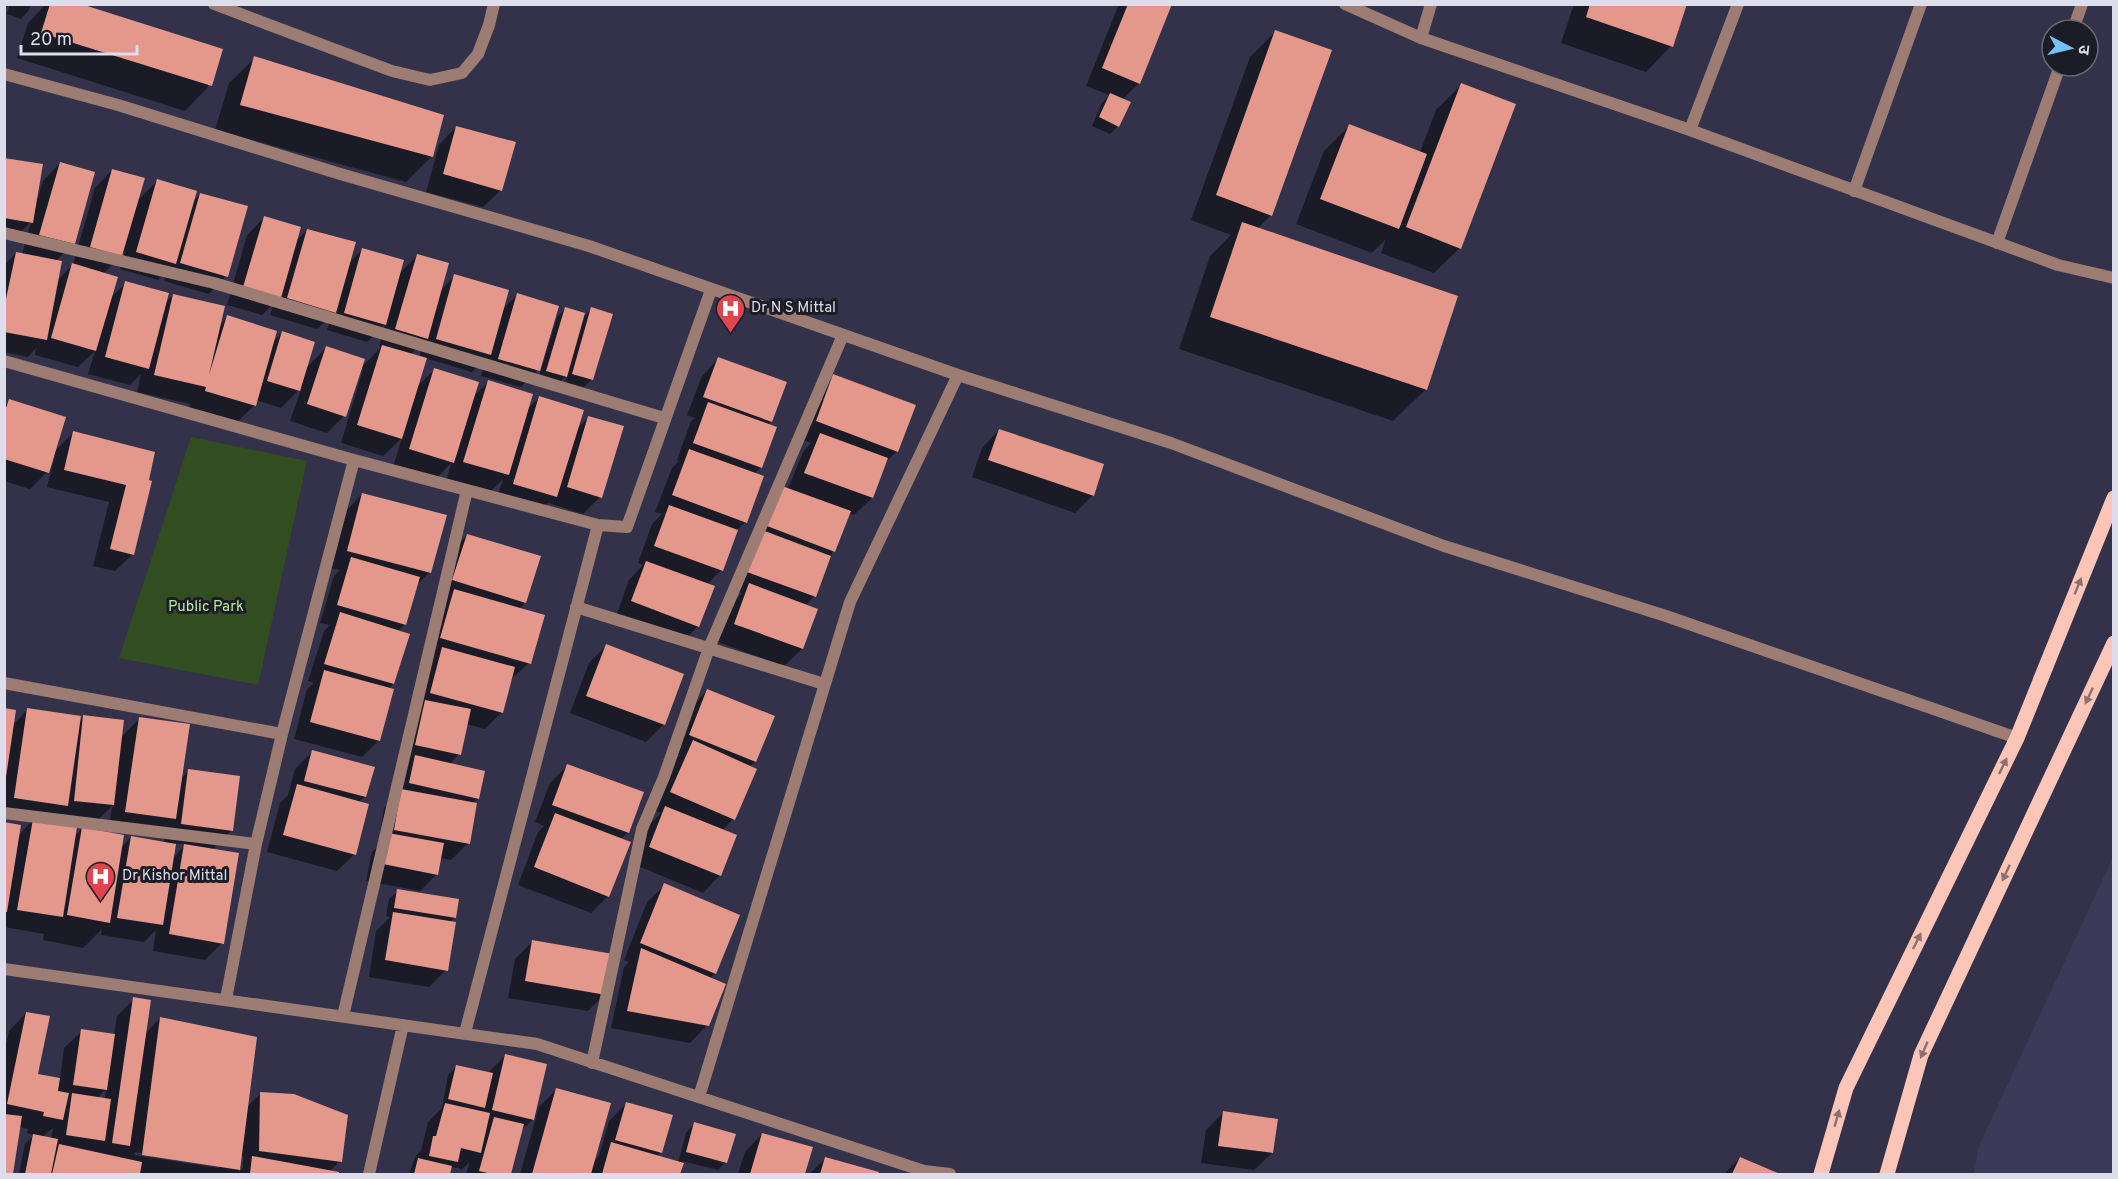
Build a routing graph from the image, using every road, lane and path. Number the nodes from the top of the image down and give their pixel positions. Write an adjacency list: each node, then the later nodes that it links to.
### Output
1 (214, 4): 2 (street)
2 (494, 4)
3 (1345, 4): 7 (street)
4 (1431, 4): 7 (street)
5 (1738, 4): 10 (street)
6 (1921, 4): 11 (street)
7 (1421, 39): 10 (street)
8 (4, 74): 15 (street)
9 (2056, 78): 13 (street)
10 (1690, 130): 11 (street)
11 (1854, 190): 13 (street)
12 (4, 233): 19 (street)
13 (1997, 243): 14 (street)
14 (2114, 278)
15 (711, 290): 16 (street); 19 (street)
16 (843, 335): 18 (street); 26 (street)
17 (4, 361): 20 (street)
18 (958, 375): 28 (street); 30 (street)
19 (664, 418): 23 (street)
20 (354, 460): 21 (street); 29 (street)
21 (467, 490): 23 (street); 35 (street)
22 (2114, 498): 30 (main road, one-way to 22)
23 (598, 525): 24 (street)
24 (576, 607): 26 (street); 37 (street)
25 (2114, 643): 44 (main road, one-way to 44)
26 (709, 648): 28 (street); 38 (street)
27 (4, 682): 29 (street)
28 (824, 684): 39 (street)
29 (282, 734): 32 (street)
30 (2017, 738): 43 (main road, one-way to 30)
31 (4, 813): 32 (street)
32 (256, 844): 34 (street)
33 (4, 969): 34 (street)
34 (226, 999): 35 (street)
35 (343, 1016): 36 (street)
36 (403, 1025): 37 (street); 41 (street)
37 (465, 1033): 38 (street)
38 (592, 1063): 39 (street)
39 (699, 1097): 40 (street)
40 (924, 1173): 42 (street)
41 (369, 1174)
42 (950, 1174)
43 (1821, 1174)
44 (1887, 1174)

